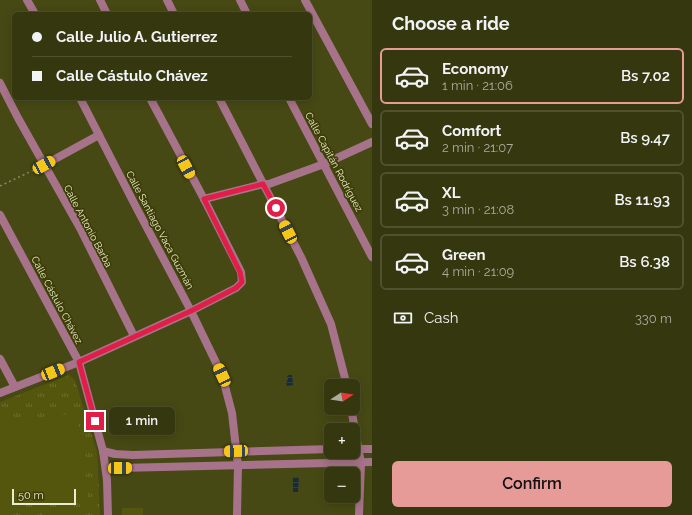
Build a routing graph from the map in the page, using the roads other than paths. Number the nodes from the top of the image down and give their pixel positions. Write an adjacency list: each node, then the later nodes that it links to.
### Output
1 (26, 0): 6 (street)
2 (100, 0): 7 (street)
3 (167, 0): 8 (street)
4 (240, 0): 9 (street)
5 (305, 0): 10 (street)
6 (33, 12)
7 (106, 12)
8 (173, 12)
9 (245, 12)
10 (311, 12)
11 (312, 13): 17 (street)
12 (0, 83): 21 (street, Calle Antonio Barba)
13 (81, 100): 18 (street, Calle Santiago Vaca Guzmán)
14 (151, 100): 23 (street)
15 (220, 100): 22 (street)
16 (290, 100): 20 (street, Calle Capitán Rodríguez)
17 (372, 124)
18 (98, 135): 21 (street); 26 (street, Calle Santiago Vaca Guzmán)
19 (372, 142): 20 (street)
20 (324, 164): 22 (street); 25 (street, Calle Capitán Rodríguez)
21 (44, 165): 27 (street, Calle Antonio Barba)
22 (263, 184): 23 (street); 30 (street)
23 (204, 199): 26 (street)
24 (0, 215): 29 (street, Calle Cástulo Chávez)
25 (372, 257)
26 (191, 311): 27 (street); 37 (street, Calle Santiago Vaca Guzmán)
27 (134, 336): 29 (street)
28 (0, 359): 31 (street)
29 (79, 362): 31 (street); 36 (street, Calle Cástulo Chávez)
30 (345, 379)
31 (15, 387): 32 (street)
32 (0, 393)
33 (324, 449): 37 (street)
34 (360, 449): 35 (street)
35 (372, 449)
36 (103, 451): 37 (street); 42 (street, Calle Cástulo Chávez)
37 (236, 451): 41 (street, Calle Santiago Vaca Guzmán)
38 (360, 459): 40 (street)
39 (372, 462): 40 (street)
40 (361, 463): 41 (street); 45 (street)
41 (238, 466): 42 (street); 44 (street, Calle Santiago Vaca Guzmán)
42 (107, 470): 43 (street, Calle Cástulo Chávez)
43 (108, 515)
44 (237, 515)
45 (359, 515)

